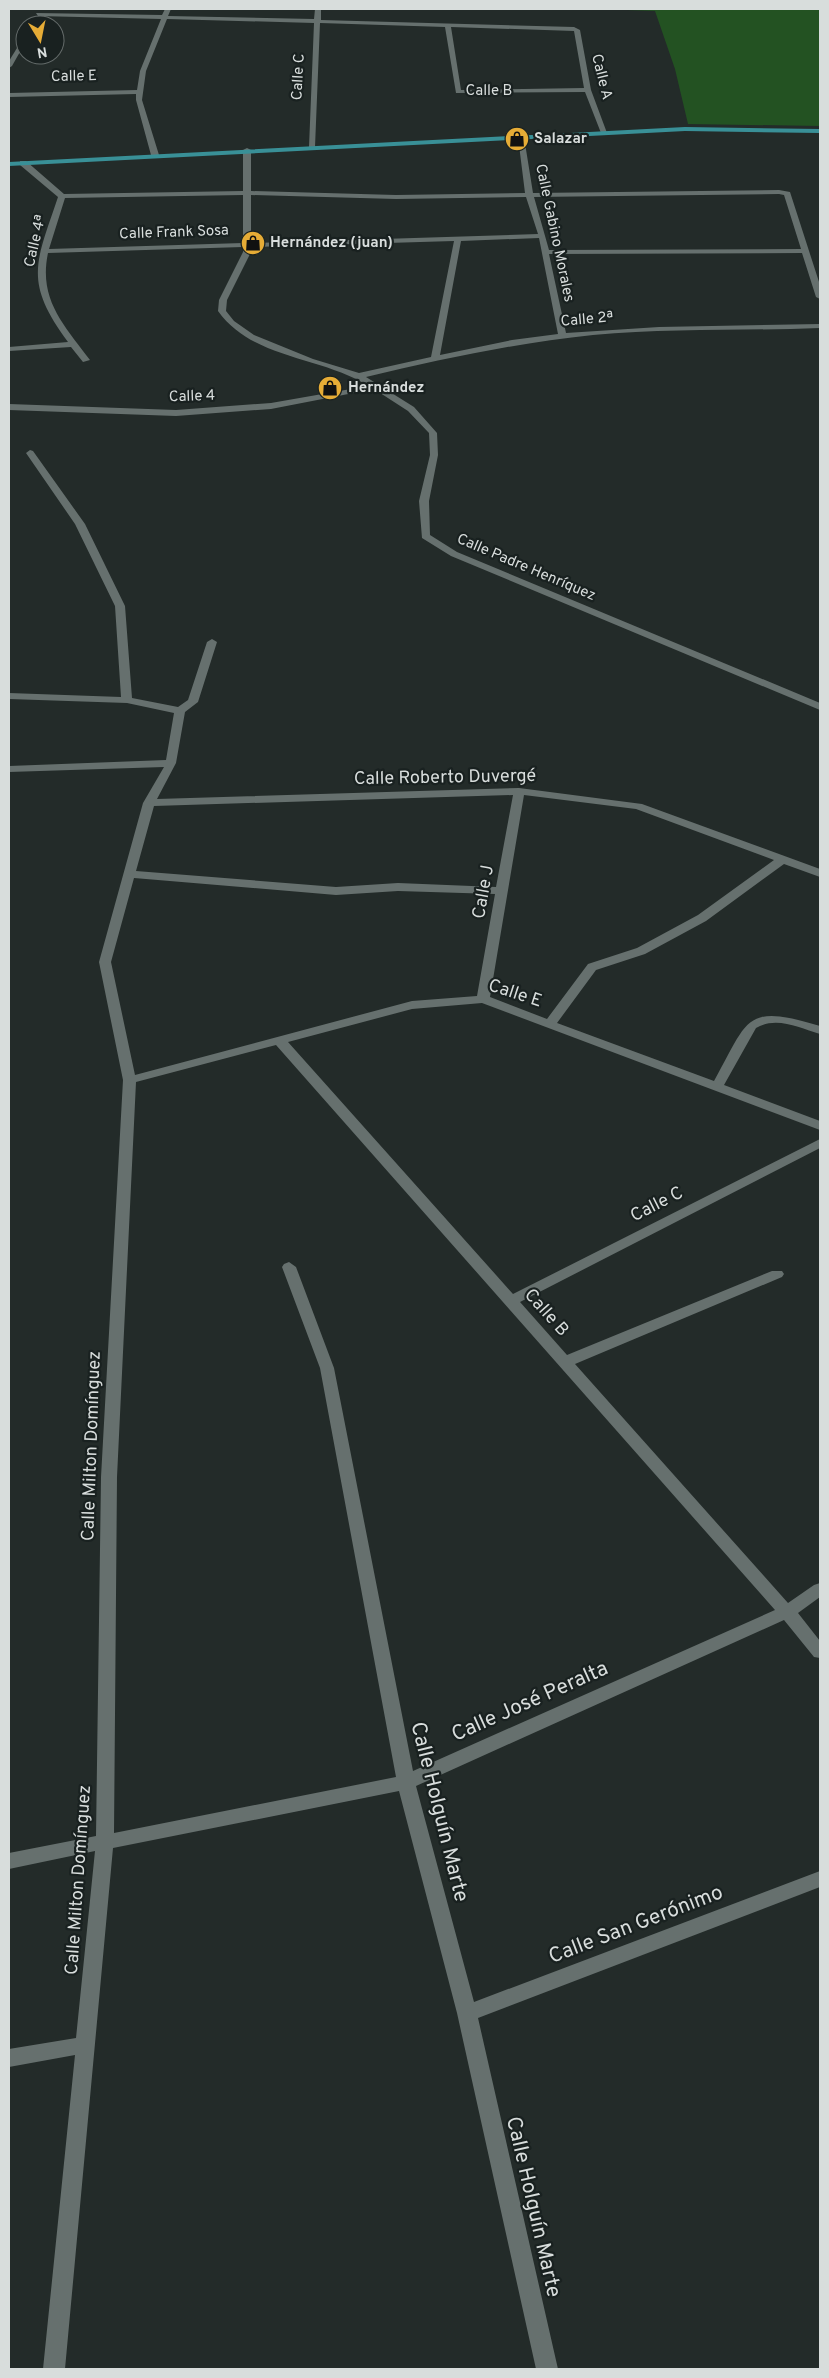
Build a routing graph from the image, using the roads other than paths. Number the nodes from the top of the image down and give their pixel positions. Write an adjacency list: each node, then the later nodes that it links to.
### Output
1 (168, 9): 4 (street)
2 (318, 9): 5 (street, Calle C)
3 (37, 14): 4 (street)
4 (165, 17): 5 (street); 8 (street)
5 (318, 21): 6 (street); 13 (street, Calle C)
6 (448, 25): 7 (street, Calle A); 7 (street, Calle B)
7 (588, 90): 11 (street, Calle A)
8 (140, 92): 9 (street, Calle E); 15 (street)
9 (9, 95)
10 (820, 131): 11 (main road)
11 (604, 133): 12 (main road)
12 (521, 137): 13 (main road); 19 (street, Calle Gabino Morales)
13 (312, 147): 14 (main road)
14 (247, 150): 15 (main road); 18 (street, Calle Padre Henríquez)
15 (155, 155): 16 (main road)
16 (24, 163): 17 (main road); 20 (street, Calle 4ª)
17 (9, 164)
18 (247, 193): 19 (street); 20 (street); 23 (street, Calle Padre Henríquez)
19 (530, 194): 21 (street, Calle Gabino Morales); 25 (street)
20 (62, 196): 24 (street, Calle 4ª)
21 (542, 236): 22 (street, Calle Frank Sosa); 26 (street, Calle Gabino Morales)
22 (458, 239): 23 (street, Calle Frank Sosa); 32 (street)
23 (247, 245): 24 (street, Calle Frank Sosa); 34 (street, Calle Padre Henríquez)
24 (46, 251): 30 (street, Calle 4ª)
25 (806, 251): 26 (street); 27 (street)
26 (545, 252): 29 (street, Calle Gabino Morales)
27 (820, 297)
28 (820, 326): 29 (street, Calle 2ª)
29 (562, 336): 32 (street, Calle 2ª)
30 (74, 344): 31 (street); 33 (street, Calle 4ª)
31 (9, 349)
32 (435, 358): 34 (street, Calle 2ª)
33 (86, 360)
34 (359, 376): 35 (street, Calle Padre Henríquez)
35 (374, 387): 36 (street, Calle 4); 41 (street, Calle Padre Henríquez)
36 (9, 408)
37 (30, 453): 40 (street)
38 (212, 642): 42 (street)
39 (9, 696): 40 (street)
40 (127, 700): 42 (street)
41 (820, 707)
42 (180, 711): 43 (street, Calle Milton Domínguez)
43 (171, 763): 44 (street); 46 (street, Calle Milton Domínguez)
44 (9, 769)
45 (519, 791): 46 (street, Calle Roberto Duvergé); 47 (street, Calle Roberto Duvergé); 50 (street, Calle J)
46 (148, 803): 49 (street, Calle Milton Domínguez)
47 (782, 860): 48 (street, Calle Roberto Duvergé); 52 (street)
48 (820, 873)
49 (129, 874): 50 (street); 55 (street, Calle Milton Domínguez)
50 (502, 891): 51 (street, Calle J)
51 (483, 999): 52 (street, Calle E); 54 (street, Calle E)
52 (550, 1024): 56 (street, Calle E)
53 (820, 1030): 56 (street)
54 (278, 1039): 55 (street, Calle E); 61 (street, Calle B)
55 (130, 1080): 67 (street, Calle Milton Domínguez)
56 (717, 1087): 57 (street, Calle E)
57 (820, 1126)
58 (820, 1143): 61 (street, Calle C)
59 (290, 1267): 66 (street, Calle Holguín Marte)
60 (777, 1274): 62 (street)
61 (511, 1301): 62 (street, Calle B)
62 (565, 1362): 64 (street, Calle B)
63 (820, 1589): 64 (street, Calle José Peralta)
64 (787, 1612): 65 (street, Calle B); 66 (street, Calle José Peralta)
65 (820, 1652)
66 (406, 1782): 67 (street, Calle José Peralta); 70 (street, Calle Holguín Marte)
67 (105, 1842): 68 (street, Calle José Peralta); 71 (street, Calle Milton Domínguez)
68 (9, 1861)
69 (820, 1879): 70 (street, Calle San Gerónimo)
70 (467, 2012): 74 (street, Calle Holguín Marte)
71 (85, 2045): 72 (street); 73 (street, Calle Milton Domínguez)
72 (9, 2058)
73 (54, 2369)
74 (547, 2369)

